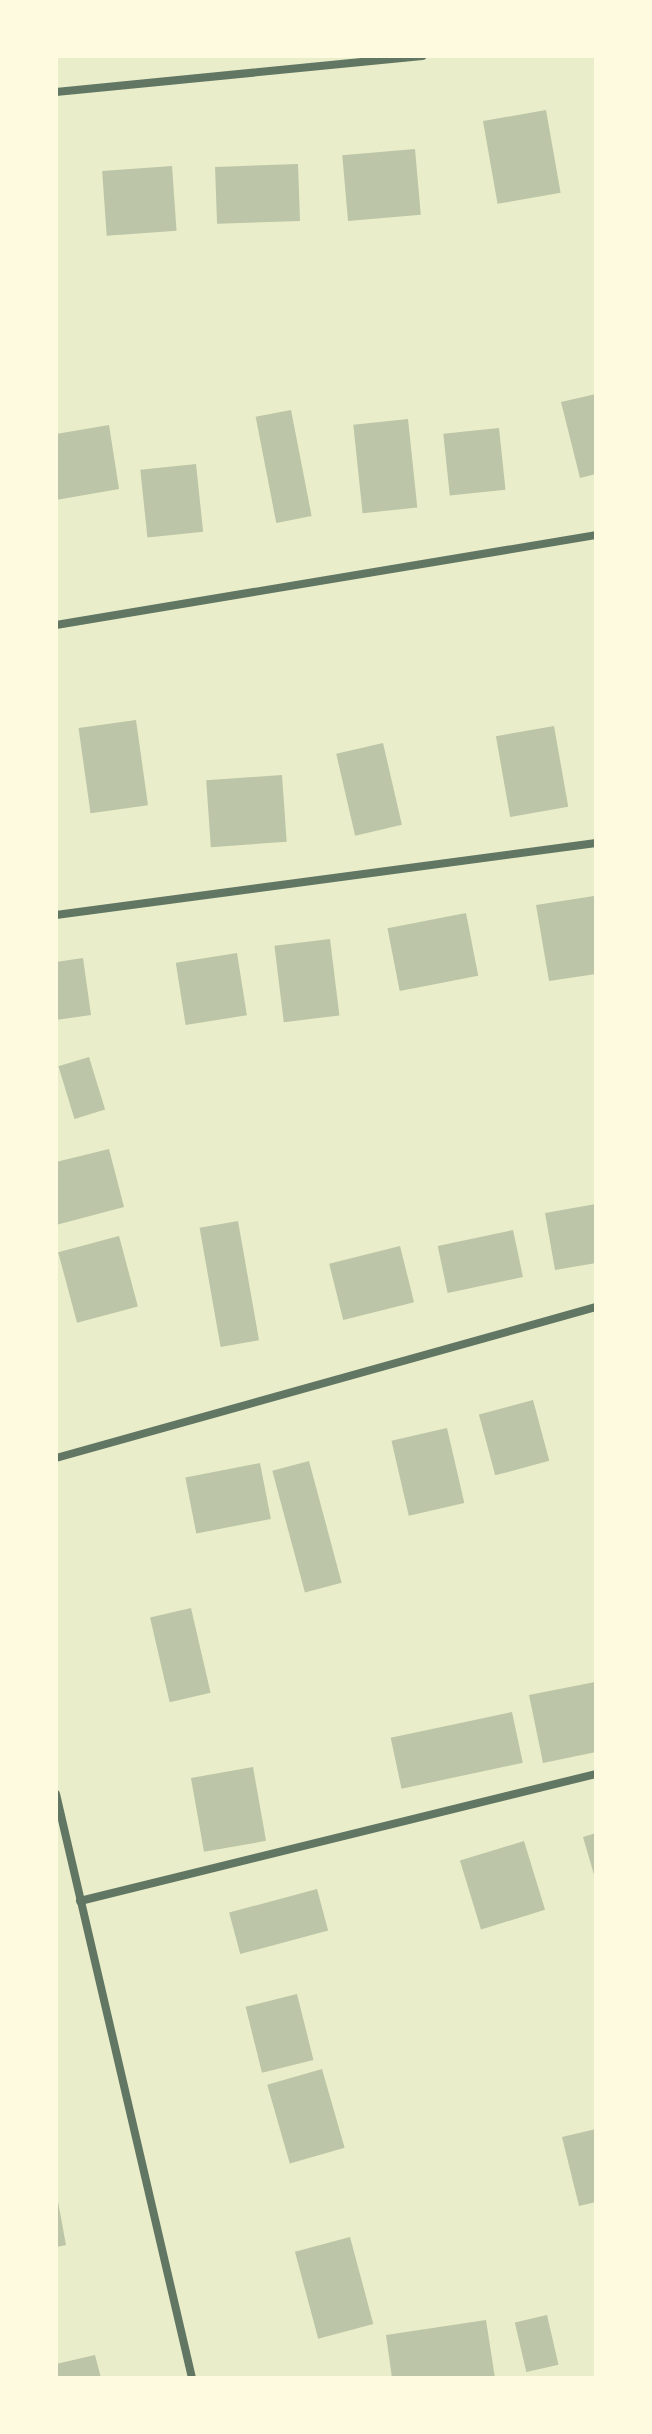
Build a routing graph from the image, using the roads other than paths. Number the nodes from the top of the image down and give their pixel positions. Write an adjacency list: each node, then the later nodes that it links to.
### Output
1 (422, 56): 2 (street)
2 (56, 92)
3 (596, 535): 4 (street)
4 (56, 625)
5 (596, 843): 6 (street)
6 (56, 915)
7 (596, 1307): 8 (street)
8 (56, 1458)
9 (596, 1774): 11 (street)
10 (56, 1794): 11 (street)
11 (80, 1901): 12 (street)
12 (192, 2378)

